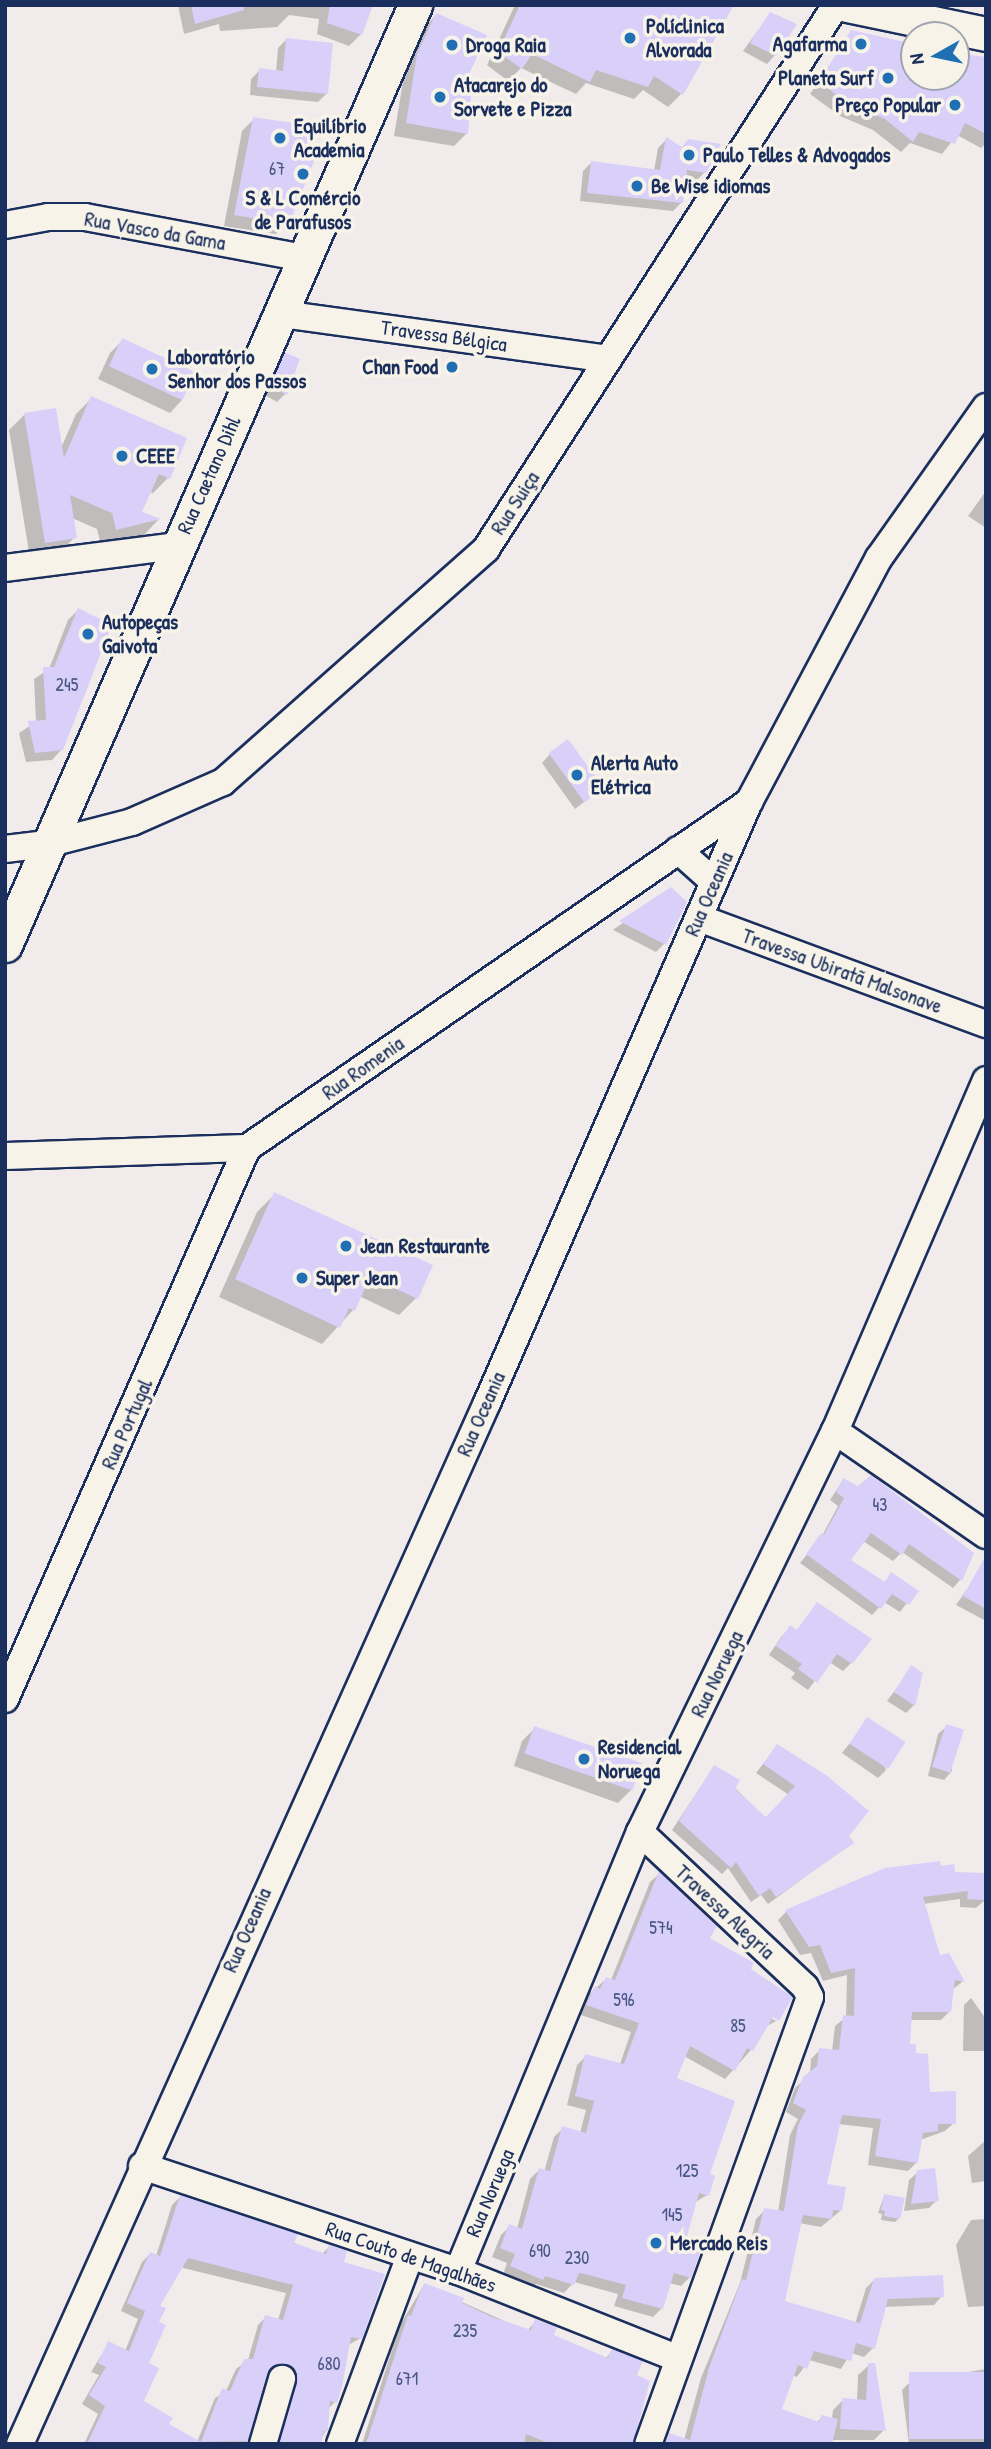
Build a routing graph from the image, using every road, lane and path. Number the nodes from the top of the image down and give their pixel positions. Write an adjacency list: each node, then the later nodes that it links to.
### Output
1 (415, 5): 6 (main road, Rua Caetano Dihl)
2 (836, 5): 8 (street, Rua Suiça)
3 (846, 5): 4 (main road)
4 (986, 34)
5 (5, 225): 6 (street, Rua Vasco da Gama)
6 (305, 258): 7 (main road, Rua Caetano Dihl)
7 (281, 314): 8 (street, Travessa Bélgica); 10 (main road, Rua Caetano Dihl)
8 (608, 359): 13 (street, Rua Suiça)
9 (986, 407): 12 (street, Rua Oceania)
10 (177, 547): 11 (street); 13 (main road, Rua Caetano Dihl)
11 (5, 568)
12 (749, 803): 15 (street, Rua Romenia); 16 (street, Rua Oceania)
13 (47, 844): 14 (street, Rua Suiça); 18 (main road, Rua Caetano Dihl)
14 (5, 849)
15 (678, 850): 16 (street); 21 (street, Rua Romenia)
16 (714, 882): 17 (street, Rua Oceania)
17 (699, 918): 19 (street, Travessa Ubiratã Malsonave); 27 (street, Rua Oceania)
18 (5, 945)
19 (986, 1024)
20 (986, 1080): 23 (street, Rua Noruega)
21 (247, 1148): 22 (street); 25 (street, Rua Portugal)
22 (5, 1156)
23 (835, 1431): 24 (street); 26 (street, Rua Noruega)
24 (986, 1535)
25 (5, 1699)
26 (640, 1832): 29 (street, Rua Noruega); 30 (street, Travessa Alegria)
27 (142, 2166): 28 (street, Rua Couto de Magalhães); 32 (street, Rua Oceania)
28 (410, 2256): 29 (street, Rua Couto de Magalhães); 34 (street)
29 (458, 2271): 30 (street, Rua Couto de Magalhães)
30 (677, 2358): 35 (street)
31 (282, 2379): 33 (street)
32 (20, 2444)
33 (263, 2444)
34 (340, 2444)
35 (648, 2444)

